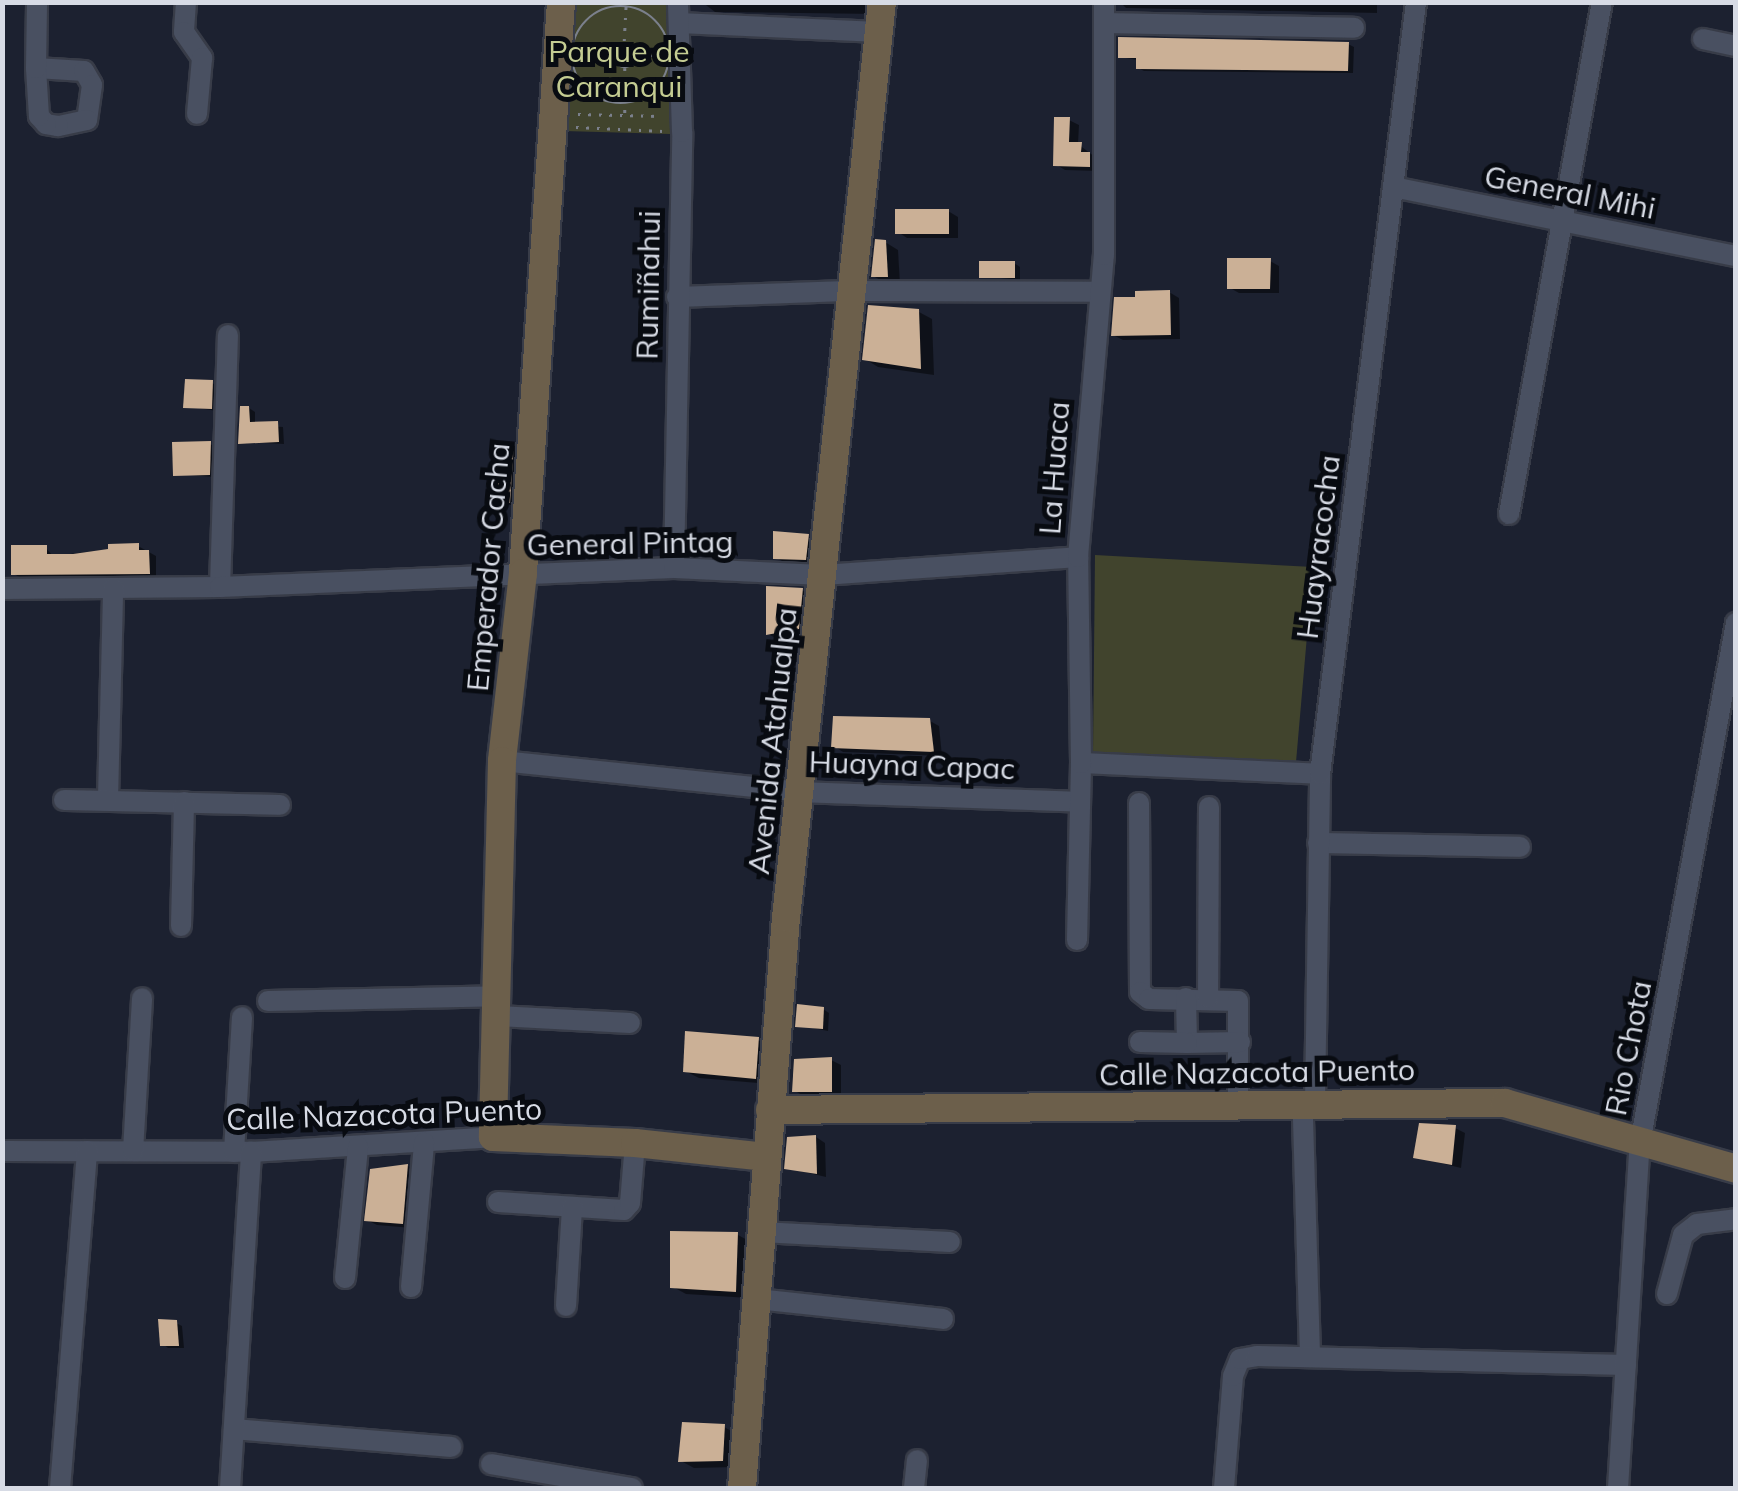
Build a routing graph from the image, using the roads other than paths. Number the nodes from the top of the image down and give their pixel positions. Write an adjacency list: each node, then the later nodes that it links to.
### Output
1 (37, 2): 13 (street)
2 (186, 2): 14 (street)
3 (561, 2): 25 (street, Emperador Cacha)
4 (882, 2): 10 (street, Avenida Atahualpa)
5 (1416, 2): 15 (street, Huayracocha)
6 (1602, 2): 16 (street)
7 (679, 13): 10 (street); 20 (street, Rumiñahui)
8 (1104, 13): 9 (street); 19 (street, La Huaca)
9 (1354, 28)
10 (879, 32): 18 (street, Avenida Atahualpa)
11 (1703, 39): 12 (street)
12 (1736, 46)
13 (36, 68)
14 (197, 114)
15 (1393, 187): 16 (street, General Mihi); 33 (street, Huayracocha)
16 (1564, 221): 17 (street, General Mihi); 22 (street)
17 (1736, 256)
18 (853, 290): 19 (street); 20 (street); 26 (street, Avenida Atahualpa)
19 (1098, 292): 23 (street, La Huaca)
20 (676, 297): 24 (street, Rumiñahui)
21 (228, 335): 27 (street)
22 (1509, 514)
23 (1078, 557): 26 (street, General Pintag); 32 (street, La Huaca)
24 (674, 568): 25 (street, General Pintag); 26 (street, General Pintag)
25 (524, 573): 27 (street, General Pintag); 31 (street, Emperador Cacha)
26 (822, 575): 34 (street, Avenida Atahualpa)
27 (220, 586): 28 (street, General Pintag)
28 (113, 588): 29 (street, General Pintag); 35 (street)
29 (2, 589)
30 (1736, 623): 62 (street, Rio Chota)
31 (502, 761): 34 (street, Huayna Capac); 50 (street, Emperador Cacha)
32 (1081, 764): 33 (street); 38 (street, La Huaca)
33 (1320, 774): 42 (street, Huayracocha)
34 (800, 792): 38 (street, Huayna Capac); 57 (street, Avenida Atahualpa)
35 (108, 799): 36 (street); 37 (street)
36 (64, 800)
37 (184, 802): 40 (street); 44 (street)
38 (1080, 802): 45 (street, La Huaca)
39 (1140, 803): 47 (street)
40 (280, 805)
41 (1209, 807): 48 (street)
42 (1318, 843): 43 (street); 58 (street, Huayracocha)
43 (1520, 847)
44 (181, 926)
45 (1077, 940)
46 (142, 998): 66 (street)
47 (1186, 998): 48 (street); 54 (street)
48 (1208, 998): 55 (street)
49 (268, 1001): 50 (street)
50 (498, 1006): 52 (street); 59 (street, Emperador Cacha)
51 (242, 1018): 67 (street)
52 (630, 1022)
53 (1140, 1042): 54 (street)
54 (1187, 1042): 55 (street)
55 (1240, 1042): 56 (street)
56 (1238, 1102): 57 (street, Calle Nazacota Puento); 58 (street, Calle Nazacota Puento)
57 (770, 1110): 68 (street, Avenida Atahualpa)
58 (1309, 1110): 62 (street, Calle Nazacota Puento); 81 (street, Huayracocha)
59 (493, 1138): 60 (street, Calle Nazacota Puento); 61 (street, Calle Nazacota Puento)
60 (424, 1142): 63 (street, Calle Nazacota Puento); 76 (street)
61 (635, 1143): 68 (street, Calle Nazacota Puento); 71 (street)
62 (1640, 1143): 69 (street, Calle Nazacota Puento); 82 (street, Rio Chota)
63 (358, 1148): 67 (street, Calle Nazacota Puento); 75 (street)
64 (2, 1151): 65 (street, Calle Nazacota Puento)
65 (87, 1151): 66 (street, Calle Nazacota Puento); 87 (street)
66 (132, 1152): 67 (street, Calle Nazacota Puento)
67 (242, 1152): 83 (street)
68 (766, 1157): 73 (street, Avenida Atahualpa)
69 (1736, 1169)
70 (498, 1202): 71 (street)
71 (572, 1207): 79 (street)
72 (1736, 1219): 77 (street)
73 (762, 1232): 74 (street); 78 (street, Avenida Atahualpa)
74 (950, 1242)
75 (345, 1278)
76 (412, 1287)
77 (1667, 1294)
78 (757, 1299): 80 (street); 90 (street, Avenida Atahualpa)
79 (566, 1306)
80 (944, 1319)
81 (1310, 1357): 82 (street); 92 (street)
82 (1626, 1365): 93 (street, Rio Chota)
83 (234, 1429): 84 (street); 88 (street)
84 (452, 1448)
85 (916, 1460): 91 (street)
86 (490, 1464): 89 (street)
87 (60, 1488)
88 (230, 1488)
89 (632, 1488)
90 (742, 1488)
91 (914, 1488)
92 (1224, 1488)
93 (1618, 1488)

